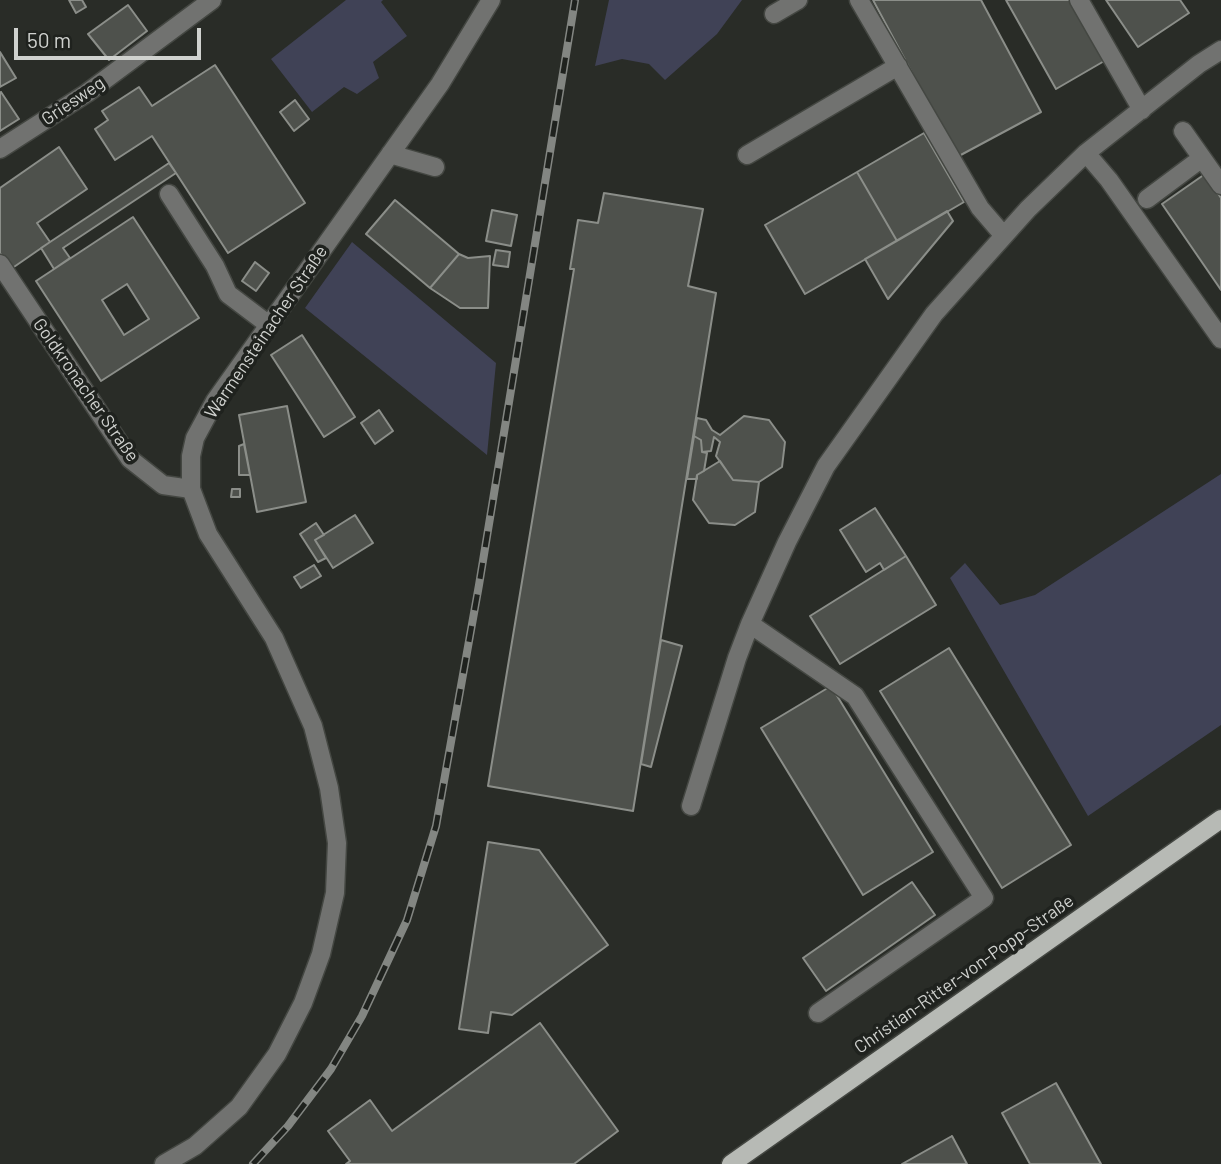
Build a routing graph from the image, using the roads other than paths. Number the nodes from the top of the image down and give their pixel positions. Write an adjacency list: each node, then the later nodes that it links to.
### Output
1 (212, 0): 11 (street, Griesweg)
2 (491, 0): 13 (street, Warmensteinacher Straße)
3 (799, 0): 6 (street)
4 (859, 0): 8 (street)
5 (1079, 0): 9 (street)
6 (774, 14)
7 (1221, 50): 9 (street)
8 (898, 66): 14 (street); 20 (street)
9 (1142, 110): 12 (street)
10 (1183, 131): 15 (street)
11 (0, 149)
12 (1086, 153): 20 (street); 23 (street)
13 (390, 154): 16 (street); 22 (street, Warmensteinacher Straße)
14 (747, 155)
15 (1202, 159): 17 (street); 19 (street)
16 (435, 167)
17 (1221, 185)
18 (169, 194): 22 (street)
19 (1147, 199)
20 (1004, 236): 25 (street)
21 (0, 264): 24 (street, Goldkronacher Straße)
22 (269, 325): 24 (street, Warmensteinacher Straße)
23 (1221, 339)
24 (191, 489): 29 (street, Warmensteinacher Straße)
25 (750, 624): 26 (street); 28 (street)
26 (691, 806)
27 (1221, 819): 30 (main road, Christian-Ritter-von-Popp-Straße)
28 (818, 1013)
29 (164, 1164)
30 (731, 1164)

